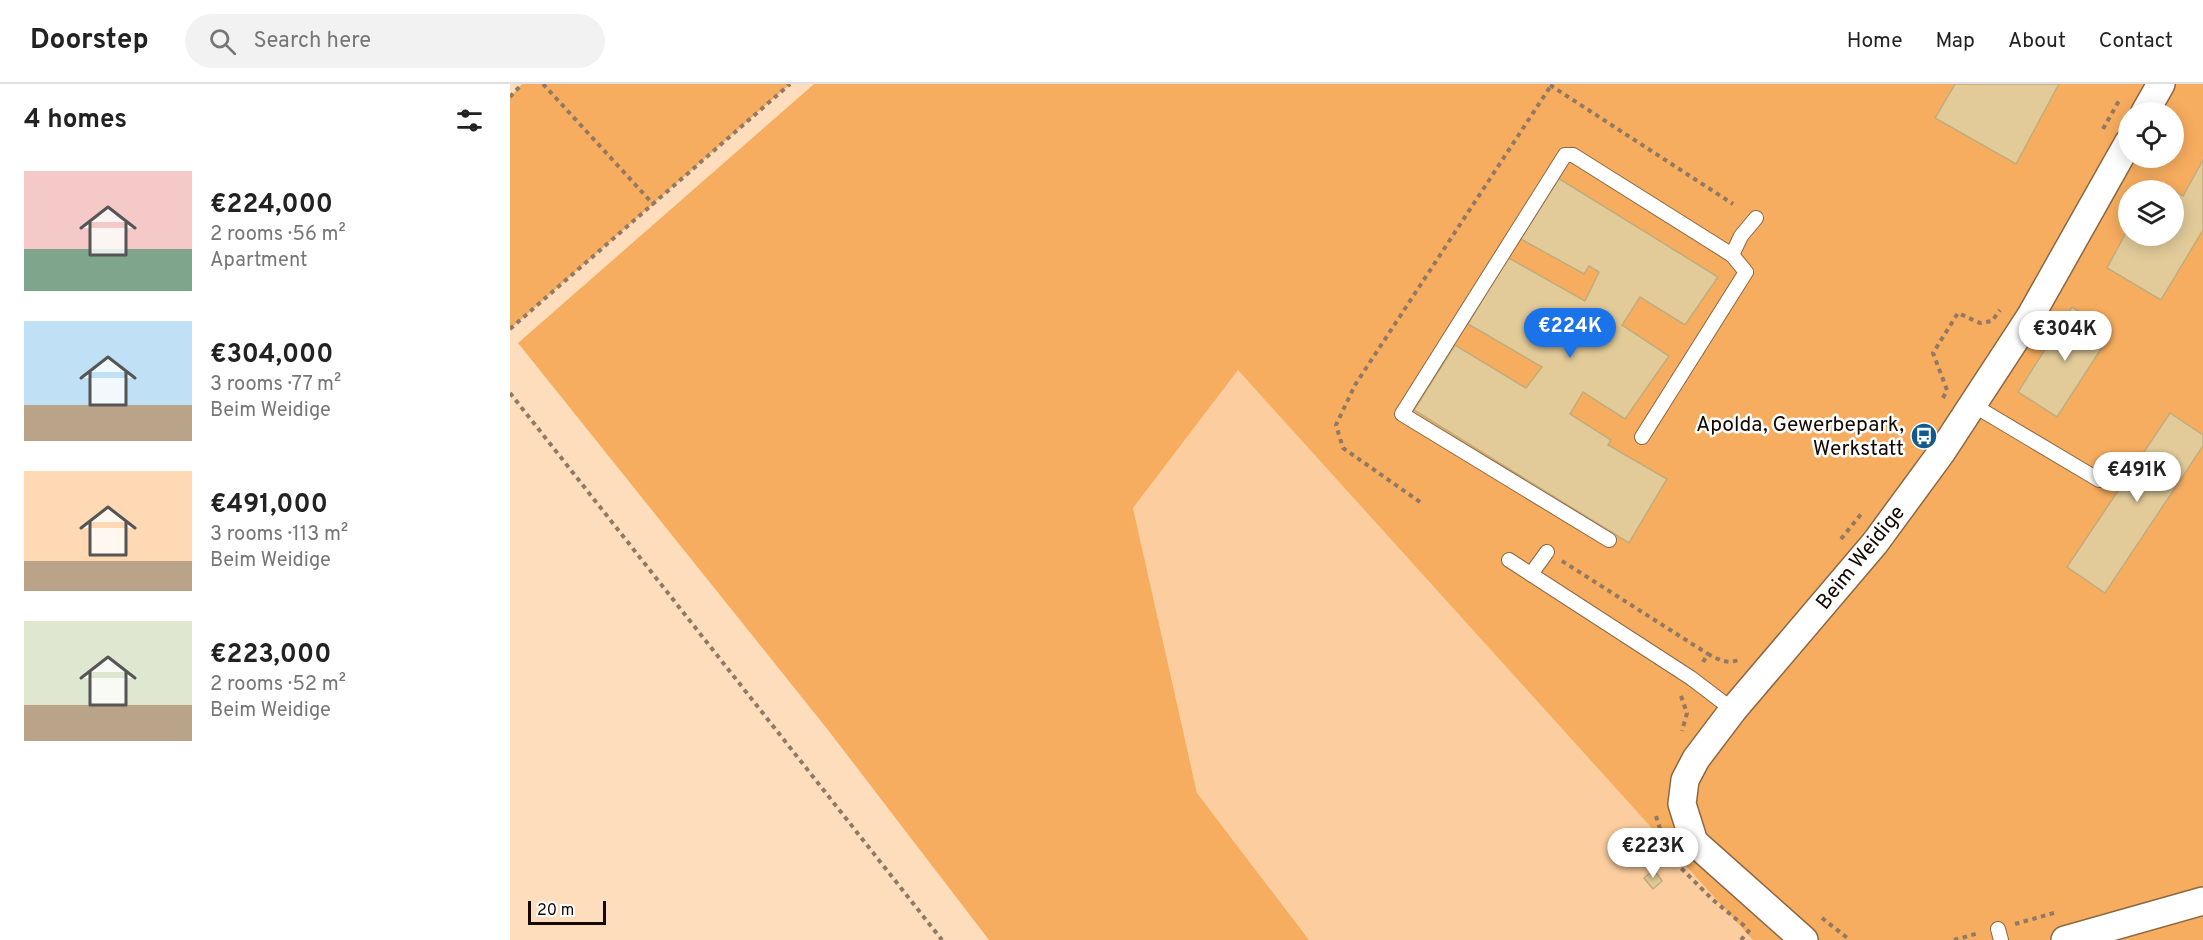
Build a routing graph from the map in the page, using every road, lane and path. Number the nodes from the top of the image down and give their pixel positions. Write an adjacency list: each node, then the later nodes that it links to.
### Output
1 (522, 84): 7 (path)
2 (543, 84): 11 (path)
3 (790, 84): 11 (path)
4 (2161, 84): 8 (street)
5 (1550, 85): 12 (path); 22 (path)
6 (2123, 94): 9 (path)
7 (510, 97)
8 (2151, 102)
9 (2100, 135)
10 (2118, 160): 19 (street, Beim Weidige)
11 (654, 204): 16 (path)
12 (1733, 204)
13 (1755, 218): 14 (lane)
14 (1732, 255): 20 (lane); 24 (lane)
15 (2002, 308): 18 (path)
16 (510, 329)
17 (510, 393): 34 (path)
18 (1942, 400)
19 (1973, 405): 21 (lane); 32 (street, Beim Weidige)
20 (1642, 436)
21 (2099, 480)
22 (1420, 502)
23 (1868, 505): 25 (path)
24 (1609, 540)
25 (1840, 540)
26 (1547, 552): 28 (lane); 29 (path)
27 (1509, 560): 28 (lane)
28 (1531, 574): 31 (lane)
29 (1708, 654): 30 (path); 31 (path)
30 (1743, 657)
31 (1691, 678): 32 (lane)
32 (1733, 710): 35 (street, Beim Weidige)
33 (2203, 901): 36 (street)
34 (942, 940)
35 (1804, 940)
36 (2066, 940)

